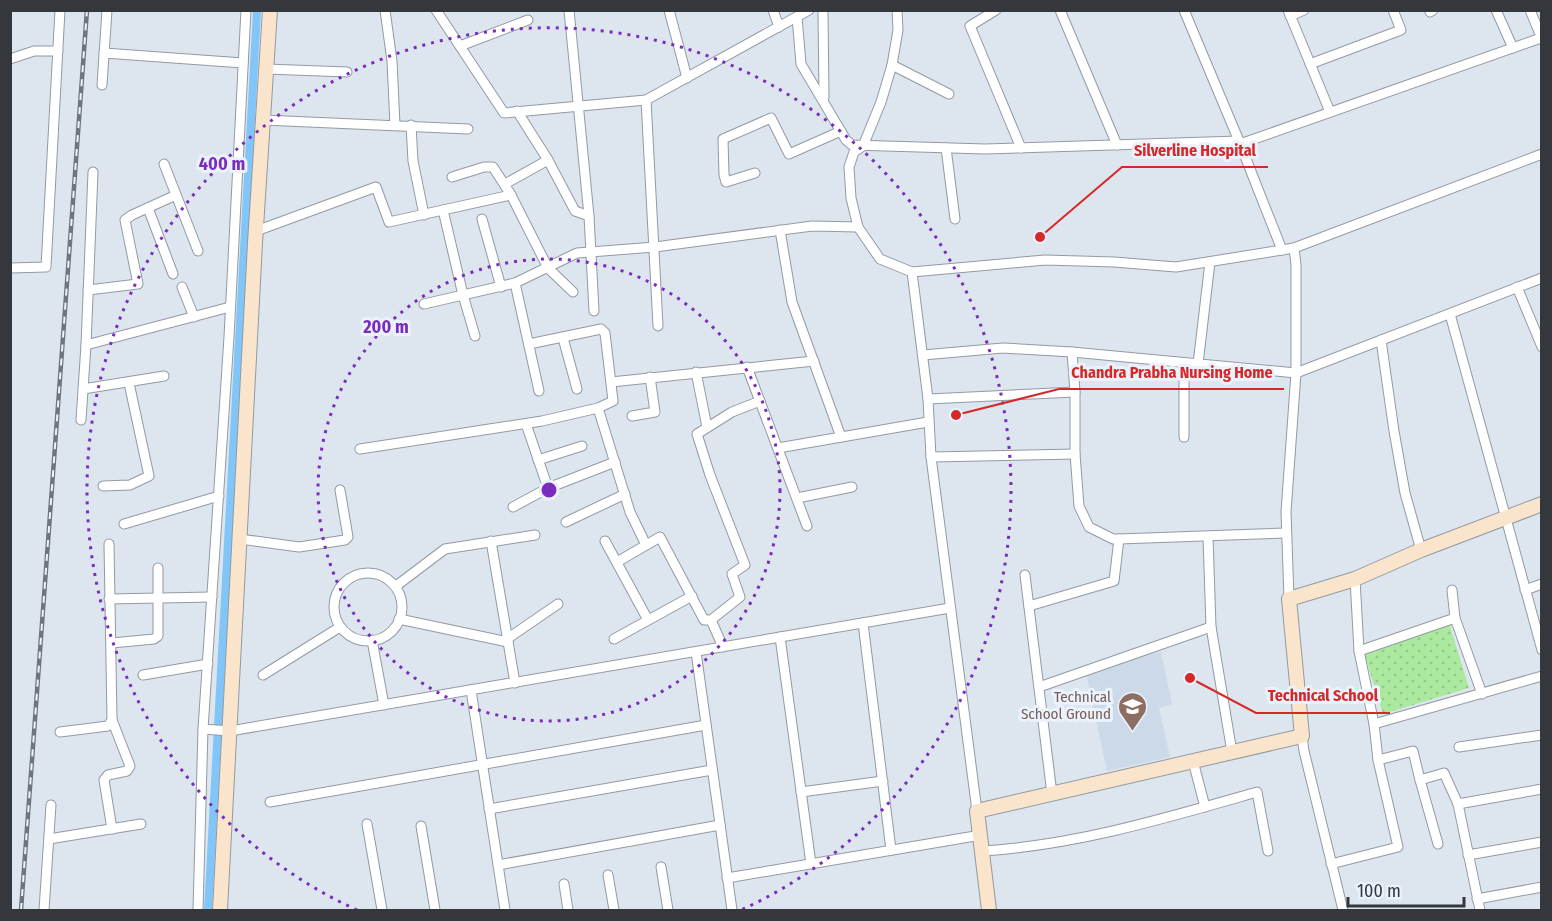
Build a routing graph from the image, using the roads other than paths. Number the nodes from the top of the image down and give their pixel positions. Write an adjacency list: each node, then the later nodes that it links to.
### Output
1 (60, 10): 27 (street)
2 (107, 10): 28 (street)
3 (246, 10): 30 (street)
4 (270, 10): 33 (street)
5 (385, 10): 45 (street)
6 (436, 10): 25 (street)
7 (569, 10): 40 (street)
8 (669, 10): 35 (street)
9 (773, 10): 23 (street)
10 (809, 10): 21 (street)
11 (823, 10): 39 (street)
12 (897, 10): 32 (street)
13 (996, 10): 52 (street)
14 (1060, 10): 49 (street)
15 (1184, 10): 48 (street)
16 (1304, 10): 20 (street)
17 (1393, 10): 31 (street)
18 (1496, 10): 26 (street)
19 (1530, 10): 24 (street)
20 (1289, 13): 31 (street)
21 (798, 17): 23 (street); 39 (street)
22 (528, 20): 25 (street)
23 (779, 27): 35 (street)
24 (1541, 38): 26 (street)
25 (460, 46): 41 (street)
26 (1513, 48): 42 (street)
27 (58, 51): 29 (street); 77 (street)
28 (104, 52): 30 (street); 36 (street)
29 (10, 59)
30 (243, 63): 90 (street)
31 (1310, 64): 42 (street)
32 (892, 65): 37 (street); 50 (street)
33 (266, 69): 34 (street); 43 (street)
34 (347, 72)
35 (687, 78): 38 (street)
36 (102, 85)
37 (949, 94)
38 (646, 100): 40 (street); 71 (street)
39 (824, 101): 47 (street)
40 (578, 106): 41 (street); 65 (street)
41 (517, 111): 54 (street)
42 (1330, 112): 48 (street)
43 (263, 120): 45 (street); 69 (street)
44 (411, 125): 45 (street); 46 (street); 64 (street)
45 (394, 126)
46 (468, 129)
47 (841, 131): 50 (street); 57 (street)
48 (1240, 142): 49 (street); 73 (street)
49 (1117, 145): 52 (street)
50 (862, 146): 51 (street); 68 (street)
51 (946, 148): 52 (street); 67 (street)
52 (1021, 148)
53 (1542, 154): 72 (street)
54 (548, 160): 59 (street); 65 (street)
55 (164, 164): 60 (street)
56 (93, 172): 86 (street)
57 (755, 173)
58 (452, 177): 59 (street)
59 (505, 184): 61 (street)
60 (176, 195): 62 (street); 74 (street)
61 (511, 195): 63 (street); 78 (street)
62 (148, 208): 80 (street); 86 (street)
63 (443, 210): 64 (street); 88 (street)
64 (424, 215): 69 (street)
65 (589, 216): 75 (street)
66 (482, 219): 83 (street)
67 (956, 219)
68 (858, 227): 70 (street); 79 (street)
69 (256, 231): 150 (street)
70 (780, 231): 71 (street); 103 (street)
71 (655, 247): 75 (street); 94 (street)
72 (1294, 248): 73 (street); 108 (street)
73 (1282, 250): 76 (street)
74 (198, 251)
75 (591, 252): 78 (street); 91 (street)
76 (1210, 262): 79 (street); 105 (street)
77 (10, 268)
78 (548, 268): 82 (street); 87 (street)
79 (912, 272): 102 (street)
80 (172, 274)
81 (1542, 278): 85 (street)
82 (515, 284): 83 (street); 98 (street)
83 (501, 286): 88 (street)
84 (182, 287): 93 (street)
85 (1517, 287): 92 (street); 100 (street)
86 (88, 290): 99 (street)
87 (573, 292)
88 (463, 295): 89 (street); 95 (street)
89 (424, 304)
90 (230, 307): 93 (street); 139 (street)
91 (594, 311)
92 (1450, 314): 97 (street); 143 (street)
93 (194, 317): 99 (street)
94 (658, 326)
95 (475, 336)
96 (563, 338): 98 (street); 111 (street); 114 (street)
97 (1382, 340): 108 (street); 156 (street)
98 (529, 344): 115 (street)
99 (86, 346): 113 (street)
100 (1542, 346)
101 (1072, 352): 102 (street); 104 (street); 116 (street)
102 (923, 355): 117 (street)
103 (813, 361): 106 (street); 126 (street)
104 (1184, 363): 105 (street); 125 (street)
105 (1198, 364): 108 (street)
106 (747, 367): 107 (street); 118 (street)
107 (696, 372): 110 (street); 124 (street)
108 (1296, 374): 147 (street)
109 (164, 376): 112 (street)
110 (650, 376): 111 (street); 120 (street)
111 (611, 381): 119 (street)
112 (129, 383): 113 (street); 134 (street)
113 (83, 389): 121 (street)
114 (577, 389)
115 (539, 391)
116 (1075, 392): 117 (street); 130 (street)
117 (928, 399): 122 (street)
118 (760, 401): 124 (street); 128 (street)
119 (598, 408): 123 (street); 133 (street)
120 (632, 416)
121 (81, 420)
122 (928, 422): 126 (street); 131 (street)
123 (526, 424): 129 (street); 132 (street)
124 (707, 427): 176 (street)
125 (1184, 436)
126 (841, 437): 128 (street)
127 (582, 446): 132 (street)
128 (778, 448): 140 (street)
129 (360, 449)
130 (1075, 454): 131 (street); 151 (street)
131 (931, 457): 172 (street)
132 (538, 460): 136 (street)
133 (615, 462): 136 (street); 138 (street)
134 (103, 486)
135 (852, 487): 140 (street)
136 (548, 488): 142 (street)
137 (340, 490): 150 (street)
138 (624, 494): 144 (street); 155 (street)
139 (219, 496): 145 (street); 166 (street)
140 (797, 498): 146 (street)
141 (1542, 504): 143 (street)
142 (513, 507)
143 (1506, 518): 156 (street); 164 (street)
144 (566, 522)
145 (124, 524)
146 (807, 526)
147 (1286, 533): 149 (street); 169 (street)
148 (535, 535): 152 (street)
149 (1208, 537): 151 (street); 179 (street)
150 (240, 539): 202 (street)
151 (1119, 539): 171 (street)
152 (490, 541): 162 (street); 183 (street)
153 (605, 541): 157 (street)
154 (109, 544): 167 (street)
155 (646, 545): 157 (street); 165 (street)
156 (1421, 550): 160 (street)
157 (617, 562): 175 (street)
158 (158, 568): 168 (street)
159 (1025, 574): 171 (street)
160 (1355, 579): 169 (street); 187 (street)
161 (1542, 584): 164 (street)
162 (396, 586): 174 (street); 178 (street)
163 (1452, 590): 173 (street)
164 (1525, 590): 186 (street)
165 (692, 596): 175 (street); 176 (street)
166 (212, 597): 168 (street); 189 (street)
167 (109, 599): 168 (street); 184 (street)
168 (158, 599): 184 (street)
169 (1289, 599): 205 (street)
170 (558, 604): 183 (street)
171 (1029, 606): 194 (street)
172 (950, 608): 177 (street); 222 (street)
173 (1455, 618): 187 (street); 196 (street)
174 (399, 619): 182 (street); 183 (street)
175 (648, 620): 181 (street)
176 (711, 620): 185 (street)
177 (863, 623): 180 (street); 213 (street)
178 (340, 627): 182 (street); 191 (street)
179 (1210, 627): 194 (street); 207 (street)
180 (780, 637): 185 (street); 215 (street)
181 (614, 639)
182 (372, 640): 197 (street)
183 (508, 640): 193 (street)
184 (112, 643): 198 (street)
185 (723, 647): 188 (street)
186 (1542, 650)
187 (1359, 651): 199 (street)
188 (696, 652): 193 (street); 200 (street)
189 (208, 664): 190 (street); 201 (street)
190 (143, 675)
191 (263, 675)
192 (1542, 676): 196 (street)
193 (515, 683): 195 (street)
194 (1039, 687): 216 (street)
195 (471, 690): 197 (street); 210 (street)
196 (1482, 694): 199 (street)
197 (384, 705): 202 (street)
198 (112, 720): 203 (street); 227 (street)
199 (1374, 724): 208 (street)
200 (706, 725): 210 (street); 211 (street)
201 (206, 730): 202 (street); 246 (street)
202 (228, 731): 247 (street)
203 (60, 732)
204 (1542, 735): 206 (street)
205 (1302, 736): 207 (street); 238 (street)
206 (1460, 747)
207 (1232, 752): 209 (street)
208 (1378, 760): 212 (street); 238 (street)
209 (1193, 761): 216 (street); 220 (street)
210 (482, 763): 217 (street); 221 (street)
211 (712, 770): 221 (street); 225 (street)
212 (1420, 780): 218 (street); 231 (street)
213 (883, 781): 215 (street); 232 (street)
214 (1542, 789): 218 (street)
215 (801, 792): 237 (street)
216 (1052, 794): 222 (street)
217 (270, 802)
218 (1458, 804): 235 (street)
219 (51, 805): 229 (street)
220 (1205, 807): 233 (street); 234 (street)
221 (489, 809): 236 (street)
222 (977, 811): 228 (street)
223 (141, 824): 227 (street)
224 (367, 824): 248 (street)
225 (720, 825): 236 (street); 241 (street)
226 (421, 826): 249 (street)
227 (112, 828): 229 (street)
228 (981, 835): 232 (street); 233 (street)
229 (49, 839): 245 (street)
230 (1542, 842): 235 (street)
231 (1438, 844)
232 (891, 850): 237 (street)
233 (982, 851): 255 (street)
234 (1268, 852)
235 (1468, 855): 244 (street)
236 (498, 864): 250 (street)
237 (811, 864): 241 (street)
238 (1331, 864): 256 (street)
239 (661, 867): 253 (street)
240 (608, 875): 252 (street)
241 (727, 878): 254 (street)
242 (564, 884): 251 (street)
243 (1542, 887): 244 (street)
244 (1477, 899): 257 (street)
245 (44, 910)
246 (198, 910)
247 (220, 910)
248 (382, 910)
249 (435, 910)
250 (505, 910)
251 (568, 910)
252 (614, 910)
253 (668, 910)
254 (732, 910)
255 (989, 910)
256 (1343, 910)
257 (1480, 910)

